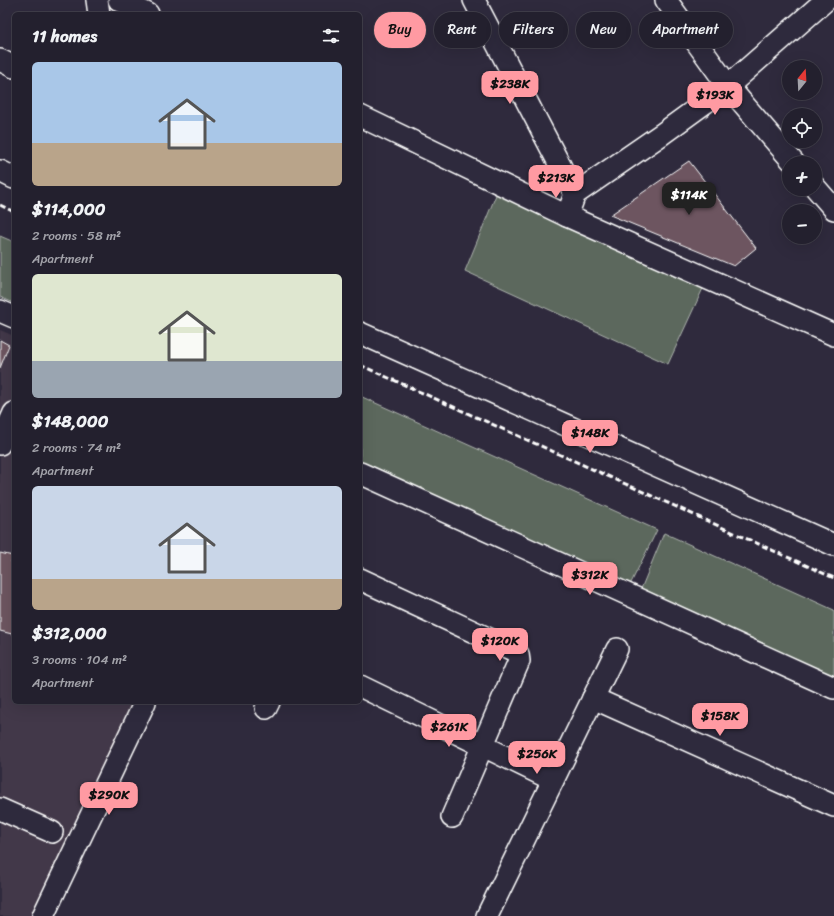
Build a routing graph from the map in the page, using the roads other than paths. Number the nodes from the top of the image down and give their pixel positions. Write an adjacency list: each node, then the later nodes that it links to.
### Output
1 (97, 0): 6 (street)
2 (119, 0): 7 (street)
3 (474, 0): 15 (street)
4 (666, 0): 10 (street)
5 (826, 0): 10 (street)
6 (99, 12)
7 (144, 12)
8 (0, 60): 9 (street)
9 (12, 65)
10 (728, 86): 12 (street); 15 (street)
11 (362, 117): 18 (street)
12 (788, 156)
13 (0, 172): 14 (street)
14 (12, 177)
15 (575, 194): 18 (street)
16 (822, 195): 17 (street)
17 (834, 209)
18 (567, 216): 22 (street)
19 (0, 311): 20 (street)
20 (12, 316)
21 (362, 334): 26 (street)
22 (834, 335)
23 (12, 417): 24 (street)
24 (0, 444)
25 (362, 474): 30 (street)
26 (834, 545)
27 (362, 580): 33 (street)
28 (617, 649): 31 (street)
29 (362, 687): 33 (street)
30 (834, 688)
31 (593, 698): 34 (street); 35 (street)
32 (144, 704): 39 (street)
33 (483, 746): 34 (street); 37 (street)
34 (553, 780): 40 (street)
35 (834, 806)
36 (0, 809): 38 (street)
37 (452, 817)
38 (52, 832)
39 (42, 916)
40 (487, 916)

